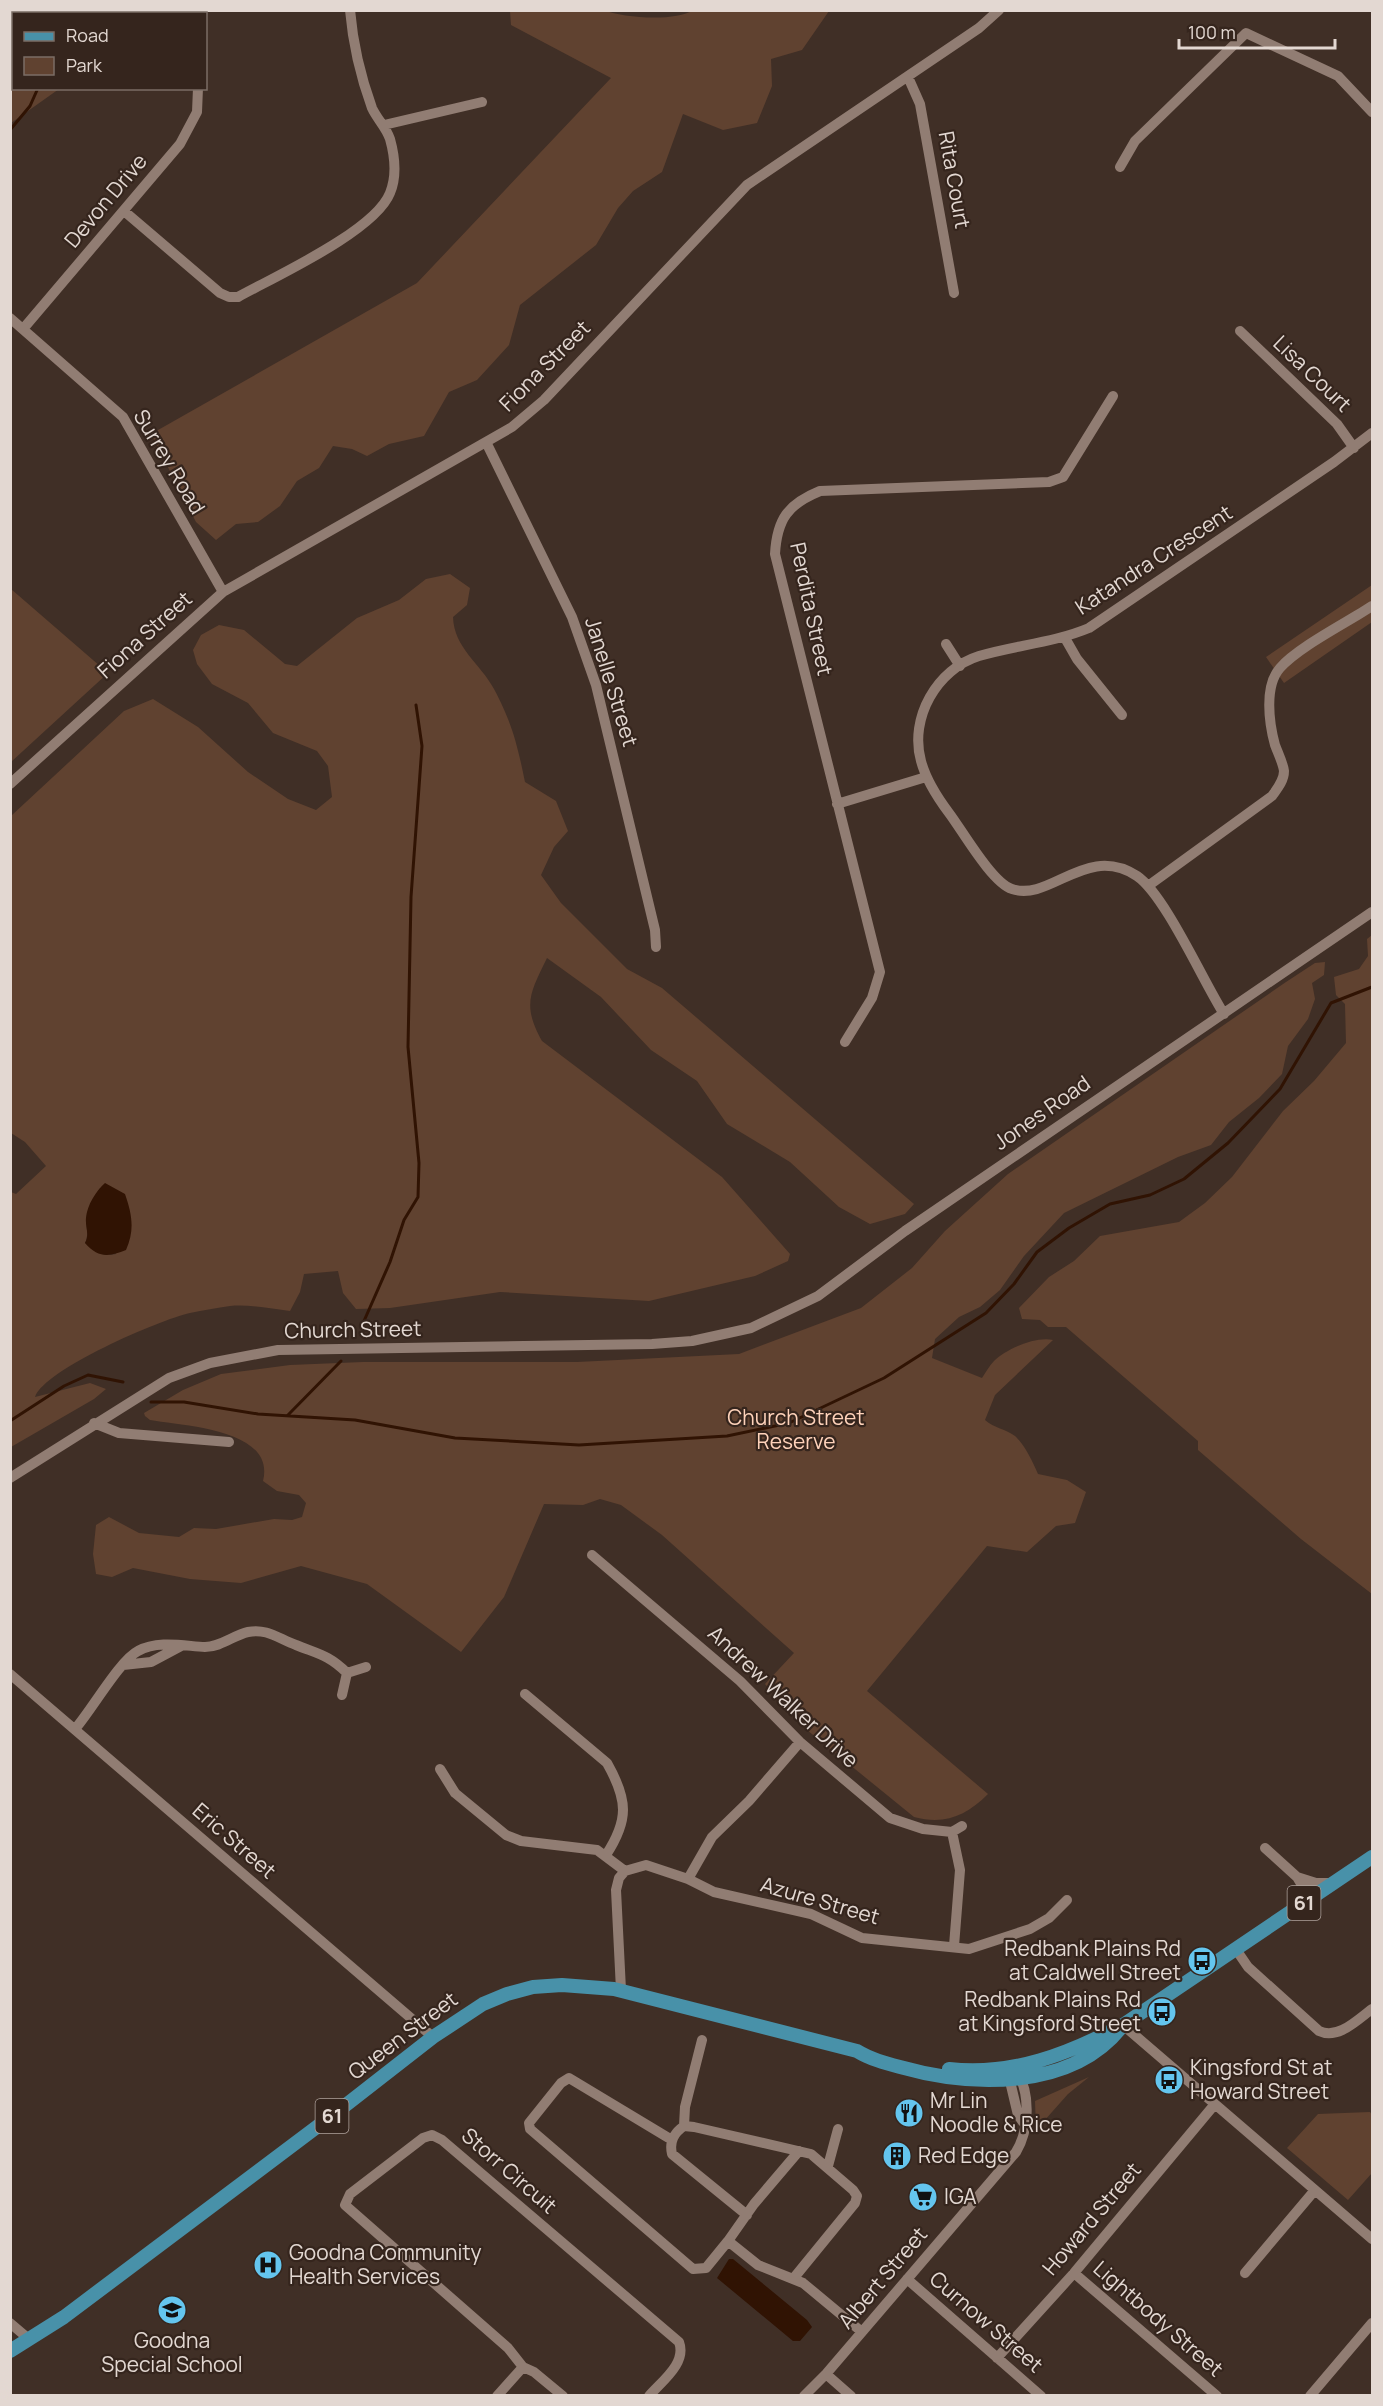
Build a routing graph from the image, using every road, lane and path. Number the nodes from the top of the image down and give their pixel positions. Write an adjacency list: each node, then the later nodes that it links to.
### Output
1 (350, 10): 7 (street)
2 (999, 10): 3 (street, Fiona Street)
3 (908, 77): 10 (street, Rita Court); 16 (street, Fiona Street)
4 (198, 90): 9 (street, Devon Drive)
5 (482, 102): 7 (street)
6 (1372, 112): 8 (street)
7 (384, 124): 9 (street)
8 (1120, 167)
9 (124, 211): 12 (street, Devon Drive)
10 (954, 293)
11 (10, 318): 12 (street, Surrey Road)
12 (23, 329): 18 (street, Surrey Road)
13 (1240, 331): 17 (street, Lisa Court)
14 (1113, 396): 26 (street, Perdita Street)
15 (1372, 433): 17 (street, Katandra Crescent)
16 (486, 442): 18 (street, Fiona Street); 29 (street, Janelle Street)
17 (1354, 448): 20 (street, Katandra Crescent)
18 (224, 592): 25 (street, Fiona Street)
19 (1372, 606): 27 (street)
20 (1065, 638): 22 (street, Katandra Crescent); 23 (street)
21 (946, 644): 22 (street)
22 (960, 666): 24 (street, Katandra Crescent)
23 (1122, 715)
24 (926, 777): 26 (street); 27 (street, Katandra Crescent)
25 (10, 784)
26 (837, 804): 31 (street, Perdita Street)
27 (1148, 886): 30 (street, Katandra Crescent)
28 (1372, 912): 30 (street, Jones Road)
29 (656, 947)
30 (1224, 1014): 32 (street, Jones Road)
31 (845, 1042)
32 (728, 1334): 33 (street, Church Street)
33 (94, 1423): 34 (street); 35 (street, Church Street)
34 (229, 1442)
35 (10, 1478)
36 (592, 1555): 43 (street, Andrew Walker Drive)
37 (366, 1667): 38 (street)
38 (347, 1673): 41 (street); 42 (street)
39 (10, 1674): 42 (street, Eric Street)
40 (525, 1694): 46 (street)
41 (342, 1695)
42 (75, 1729): 59 (street, Eric Street)
43 (800, 1742): 50 (street); 54 (street, Andrew Walker Drive)
44 (440, 1769): 46 (street)
45 (1265, 1848): 49 (street)
46 (606, 1855): 48 (street)
47 (1372, 1857): 51 (main road, 61)
48 (625, 1871): 50 (street, Azure Street); 56 (street)
49 (1297, 1877): 51 (street); 53 (street)
50 (688, 1879): 54 (street, Azure Street)
51 (1335, 1883): 53 (main road, 61)
52 (1066, 1900): 54 (street, Azure Street)
53 (1301, 1905): 55 (main road, 61)
54 (954, 1946)
55 (1235, 1948): 57 (street); 58 (main road, Queen Street / 61)
56 (621, 1990): 59 (main road, Queen Street / 61); 61 (main road, Queen Street / 61)
57 (1372, 2009)
58 (1123, 2025): 61 (main road, Queen Street / 61); 62 (street)
59 (433, 2037): 79 (main road, Queen Street / 61)
60 (702, 2040): 63 (street)
61 (1014, 2074): 75 (street, Albert Street)
62 (1215, 2104): 68 (street); 72 (street, Howard Street)
63 (684, 2126): 65 (street); 66 (street)
64 (838, 2129): 67 (street)
65 (672, 2140): 69 (street); 71 (street)
66 (798, 2151): 67 (street); 69 (street)
67 (828, 2166): 74 (street)
68 (1315, 2190): 70 (street); 73 (street)
69 (747, 2214): 71 (street)
70 (1372, 2239)
71 (728, 2241): 74 (street)
72 (1074, 2273): 81 (street, Howard Street); 90 (street, Lightbody Street)
73 (1245, 2273)
74 (793, 2278): 78 (street)
75 (907, 2279): 78 (street, Albert Street); 81 (street, Curnow Street)
76 (10, 2323): 79 (street)
77 (1372, 2323): 91 (street)
78 (862, 2332): 83 (street, Albert Street)
79 (30, 2340): 80 (main road, Queen Street / 61)
80 (10, 2351)
81 (997, 2358): 89 (street, Curnow Street)
82 (522, 2367): 84 (street); 85 (street, Storr Circuit); 86 (street, Storr Circuit)
83 (826, 2374): 87 (street, Albert Street); 88 (street)
84 (497, 2396)
85 (563, 2396)
86 (649, 2396)
87 (804, 2396)
88 (851, 2396)
89 (1041, 2396)
90 (1216, 2396)
91 (1310, 2396)

